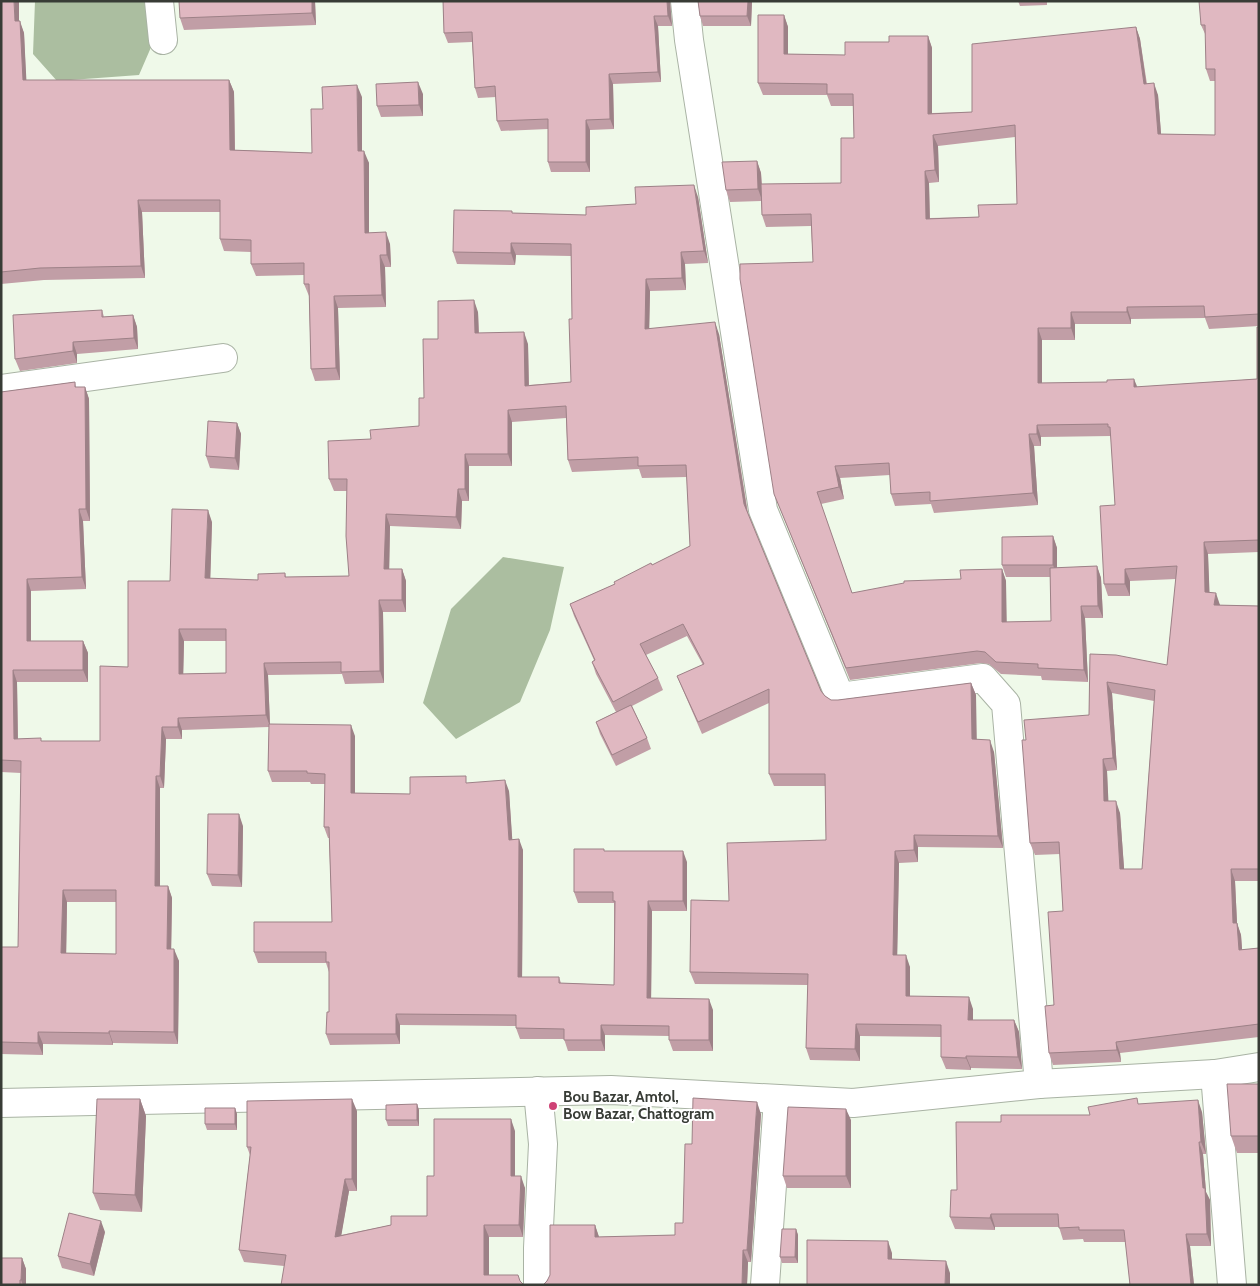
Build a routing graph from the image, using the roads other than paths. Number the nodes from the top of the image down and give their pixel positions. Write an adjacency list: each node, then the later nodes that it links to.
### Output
1 (159, 1): 3 (street)
2 (685, 1): 8 (street)
3 (163, 40)
4 (223, 358): 5 (street)
5 (1, 389)
6 (1259, 1067): 7 (street)
7 (1215, 1074): 8 (street); 14 (street)
8 (1039, 1084): 10 (street)
9 (538, 1091): 10 (street); 11 (street); 12 (street)
10 (778, 1099): 13 (street)
11 (1, 1103)
12 (538, 1285)
13 (765, 1285)
14 (1232, 1285)

